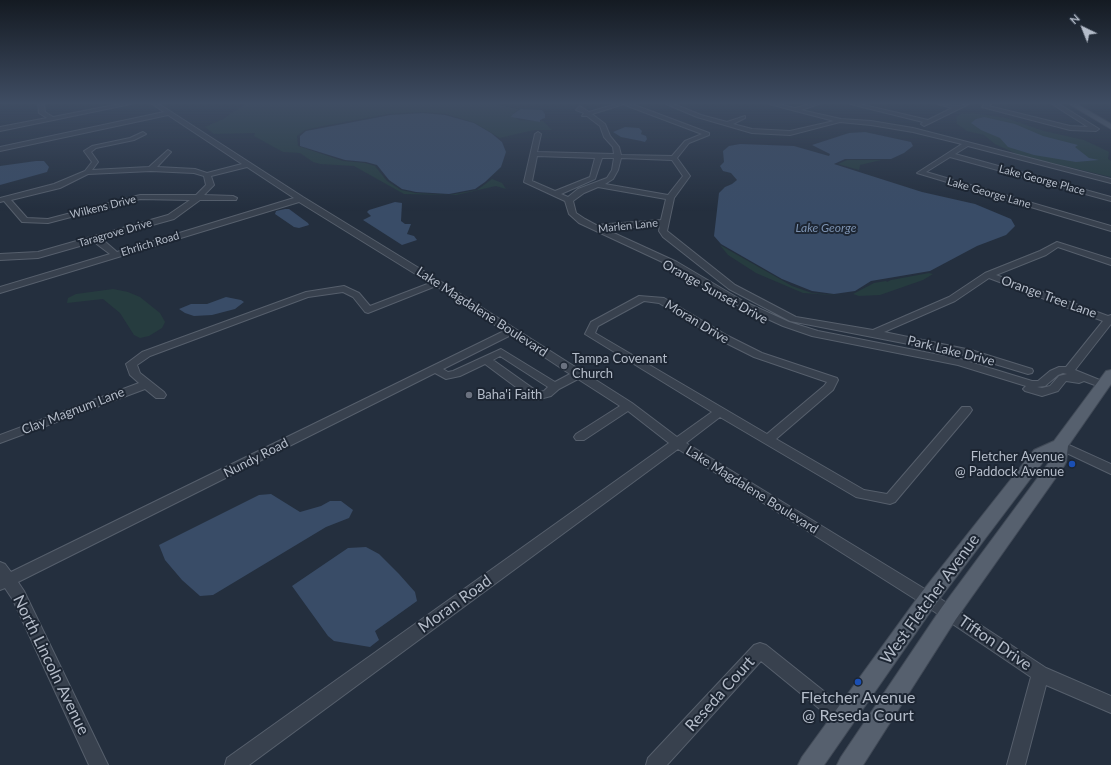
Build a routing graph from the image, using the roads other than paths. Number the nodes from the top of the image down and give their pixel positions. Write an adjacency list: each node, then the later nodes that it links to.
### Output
1 (44, 140): 9 (street)
2 (129, 140): 18 (street)
3 (210, 140): 16 (street, Lake Magdalene Boulevard)
4 (537, 140): 11 (street)
5 (604, 140): 14 (street)
6 (693, 140): 15 (street)
7 (950, 140): 8 (street)
8 (967, 144): 12 (street, Lake George Lane); 20 (street)
9 (0, 149)
10 (168, 152): 17 (street)
11 (533, 154): 13 (street); 22 (street)
12 (950, 154): 27 (street, Lake George Place); 32 (street, Lake George Lane)
13 (599, 155): 14 (street); 22 (street)
14 (615, 156): 15 (street); 21 (street)
15 (674, 158): 25 (street)
16 (248, 164): 19 (street); 26 (street, Lake Magdalene Boulevard)
17 (151, 169): 18 (street); 19 (street)
18 (87, 172): 28 (street)
19 (207, 175): 23 (street, Taragrove Drive)
20 (1111, 181)
21 (596, 184): 25 (street); 29 (street)
22 (554, 194): 29 (street)
23 (199, 197): 24 (street, Wilkens Drive); 28 (street, Wilkens Drive); 33 (street, Taragrove Drive)
24 (233, 198)
25 (670, 198): 30 (street)
26 (300, 199): 34 (street, Ehrlich Road); 38 (street, Lake Magdalene Boulevard)
27 (1111, 199)
28 (3, 200)
29 (567, 200): 31 (street, Orange Sunset Drive)
30 (664, 222): 31 (street, Marlen Lane); 39 (street, Park Lake Drive)
31 (594, 228): 41 (street, Orange Sunset Drive)
32 (1111, 229)
33 (96, 239): 34 (street); 35 (street, Taragrove Drive)
34 (116, 255): 40 (street, Ehrlich Road)
35 (0, 257)
36 (1111, 262): 37 (street)
37 (988, 275): 42 (street, Orange Tree Lane); 44 (street)
38 (436, 283): 43 (street, Lake Magdalene Boulevard); 52 (street)
39 (732, 287): 41 (street); 44 (street, Park Lake Drive)
40 (0, 290)
41 (717, 292): 45 (street, Orange Sunset Drive)
42 (1110, 319): 48 (street)
43 (511, 331): 47 (street, Nundy Road); 50 (street, Lake Magdalene Boulevard)
44 (874, 333): 45 (street); 49 (street, Park Lake Drive)
45 (875, 348): 48 (street, Orange Sunset Drive); 51 (street, Orange Sunset Drive)
46 (486, 360): 47 (street); 53 (street); 53 (street)
47 (436, 368): 64 (street, Nundy Road)
48 (1069, 370): 51 (street)
49 (1028, 371)
50 (578, 374): 53 (street); 55 (street, Lake Magdalene Boulevard)
51 (1105, 382): 62 (main road, West Fletcher Avenue)
52 (147, 384): 54 (street); 59 (street, Clay Magnum Lane)
53 (555, 387)
54 (160, 395)
55 (628, 406): 58 (street); 61 (street, Lake Magdalene Boulevard)
56 (966, 410): 60 (street, Moran Drive)
57 (720, 412): 60 (street, Moran Drive); 60 (street, Moran Drive); 61 (street, Moran Road)
58 (580, 437)
59 (0, 439)
60 (768, 440)
61 (677, 443): 65 (street, Lake Magdalene Boulevard); 71 (street, Moran Road)
62 (1060, 445): 63 (street); 65 (main road, West Fletcher Avenue); 66 (main road, West Fletcher Avenue)
63 (1111, 469)
64 (3, 577): 70 (street, North Lincoln Avenue)
65 (928, 599): 66 (street, Lake Magdalene Boulevard); 69 (main road, West Fletcher Avenue)
66 (949, 613): 67 (street, Tifton Drive); 74 (main road, West Fletcher Avenue)
67 (1040, 674): 68 (street, Tifton Drive); 75 (street, Tifton Drive)
68 (1111, 705)
69 (844, 718): 72 (street, Reseda Court); 73 (main road, West Fletcher Avenue)
70 (99, 765)
71 (234, 765)
72 (656, 765)
73 (810, 765)
74 (849, 765)
75 (1016, 765)

